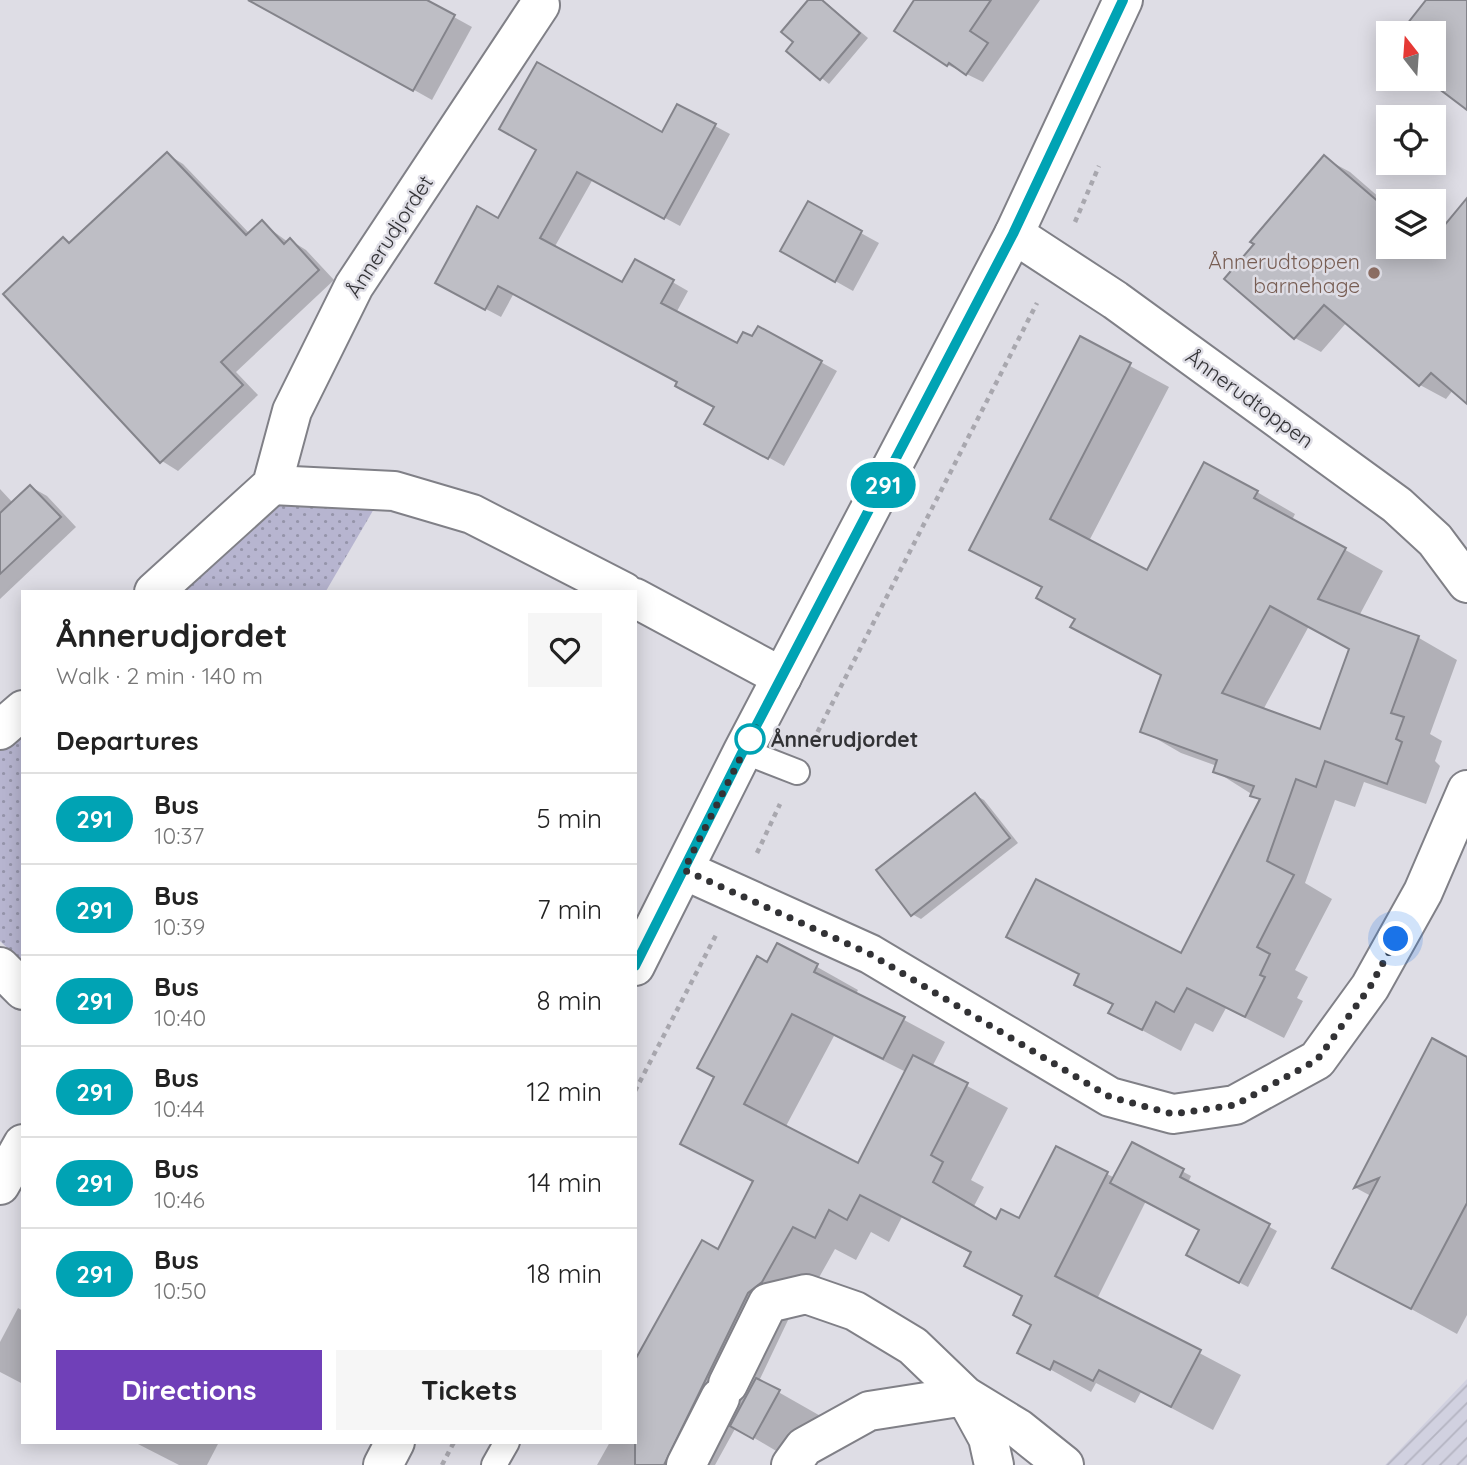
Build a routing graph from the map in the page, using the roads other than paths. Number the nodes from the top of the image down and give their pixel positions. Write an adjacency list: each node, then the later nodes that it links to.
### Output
1 (1123, 0): 3 (street)
2 (540, 5): 4 (street, Ånnerudjordet)
3 (1013, 234): 5 (street, Ånnerudtoppen); 9 (street)
4 (272, 485): 6 (street); 7 (street)
5 (1467, 583)
6 (156, 590)
7 (620, 590)
8 (637, 599): 9 (street)
9 (782, 677): 12 (street)
10 (21, 712): 11 (street)
11 (0, 730)
12 (743, 751): 13 (lane); 15 (street)
13 (797, 772)
14 (1467, 790): 15 (street)
15 (684, 870): 16 (street)
16 (637, 962)
17 (0, 967): 18 (street)
18 (21, 988)
19 (21, 1148): 20 (street)
20 (0, 1185)
21 (965, 1396): 26 (street); 27 (street); 28 (street); 29 (street)
22 (393, 1444): 24 (street)
23 (506, 1444): 25 (lane)
24 (383, 1465)
25 (494, 1465)
26 (686, 1465)
27 (791, 1465)
28 (994, 1465)
29 (1064, 1465)

